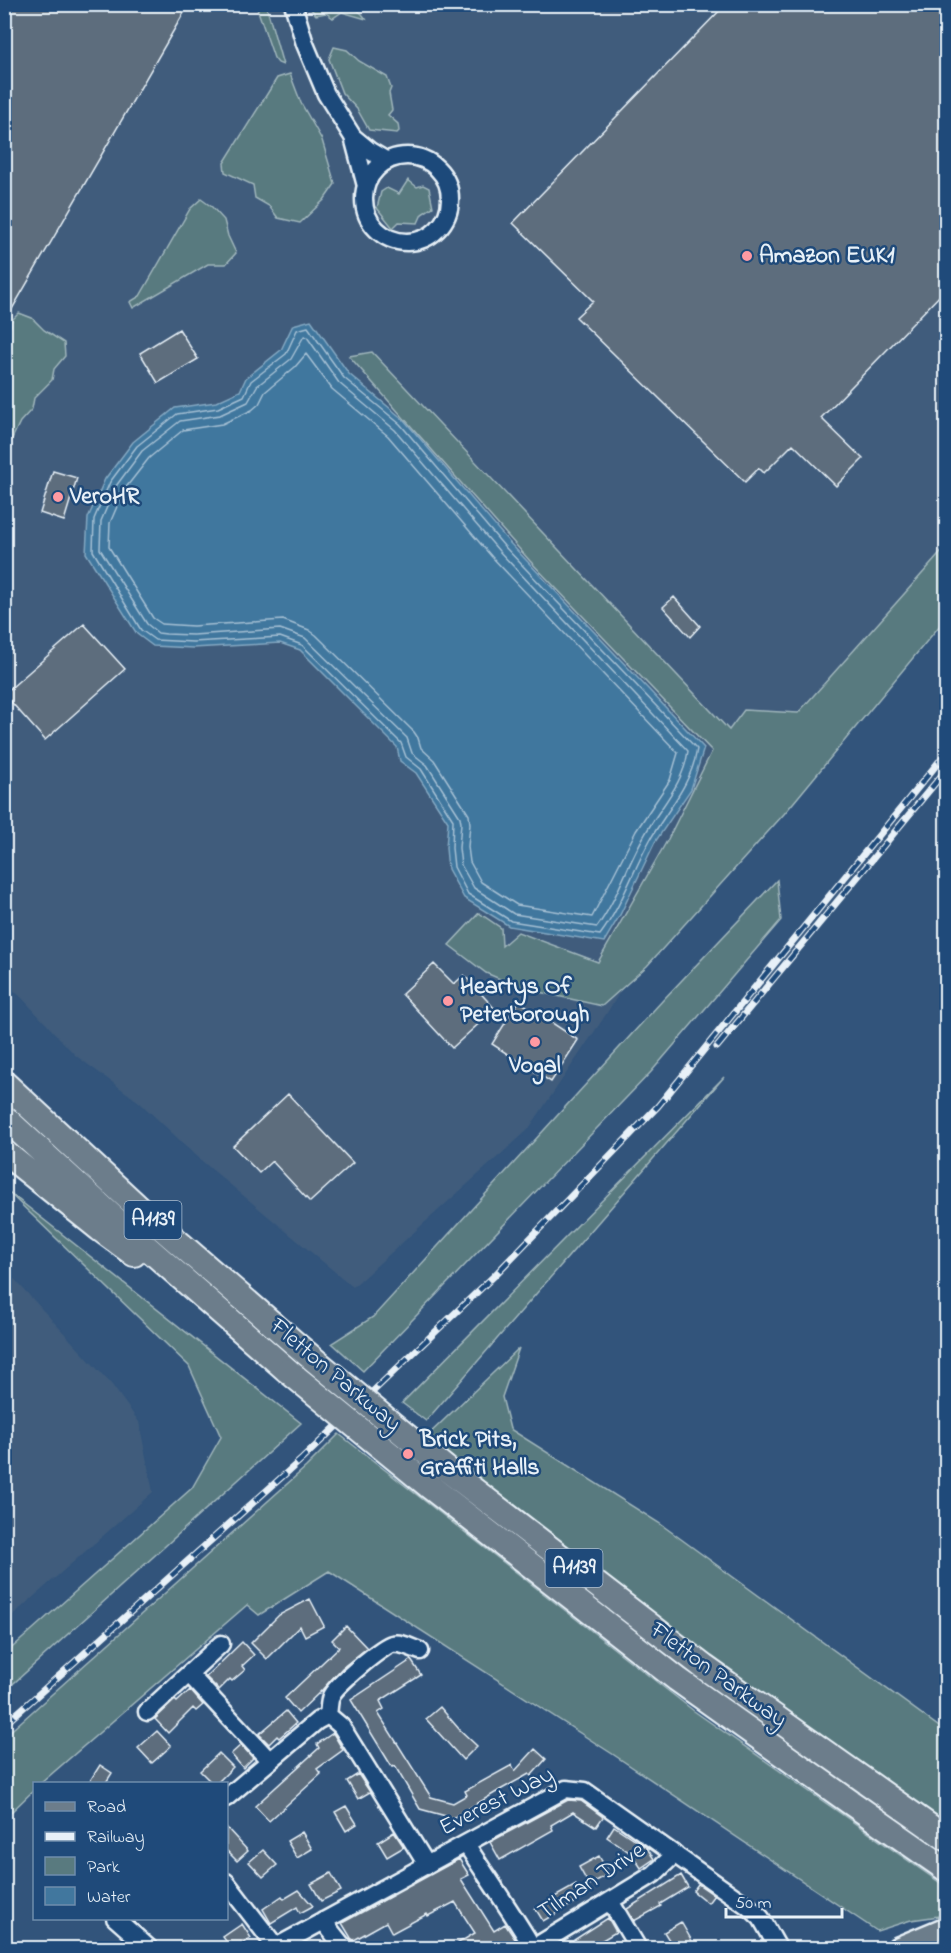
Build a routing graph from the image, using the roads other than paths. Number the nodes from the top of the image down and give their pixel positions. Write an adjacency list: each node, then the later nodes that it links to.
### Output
1 (293, 4): 2 (street)
2 (353, 137): 3 (street); 4 (street)
3 (387, 161): 4 (street); 4 (street)
4 (366, 186)
5 (4, 1063): 9 (highway, A1139)
6 (4, 1083): 9 (highway, Fletton Parkway / A1139)
7 (4, 1117): 10 (highway, Fletton Parkway / A1139)
8 (4, 1152): 10 (highway, A1139)
9 (141, 1210): 18 (highway, Fletton Parkway / A1139, bridge)
10 (250, 1339): 22 (highway, Fletton Parkway / A1139, bridge)
11 (221, 1644): 13 (street)
12 (420, 1652): 15 (street)
13 (189, 1674): 14 (street); 16 (street)
14 (147, 1712)
15 (328, 1715): 16 (street); 21 (street)
16 (269, 1760): 17 (street)
17 (228, 1796)
18 (946, 1838)
19 (466, 1844): 20 (street, Everest Way); 21 (street, Everest Way); 31 (street)
20 (675, 1854): 24 (street, Tilman Drive); 33 (street, Everest Way)
21 (427, 1864): 26 (street, Everest Way)
22 (945, 1868)
23 (228, 1885): 29 (street)
24 (610, 1901): 31 (street, Tilman Drive); 32 (street)
25 (117, 1920): 28 (street)
26 (323, 1921): 29 (street, Everest Way); 30 (street)
27 (946, 1928): 34 (main road)
28 (149, 1948)
29 (275, 1948)
30 (347, 1948)
31 (533, 1948)
32 (638, 1948)
33 (778, 1948)
34 (898, 1948)

